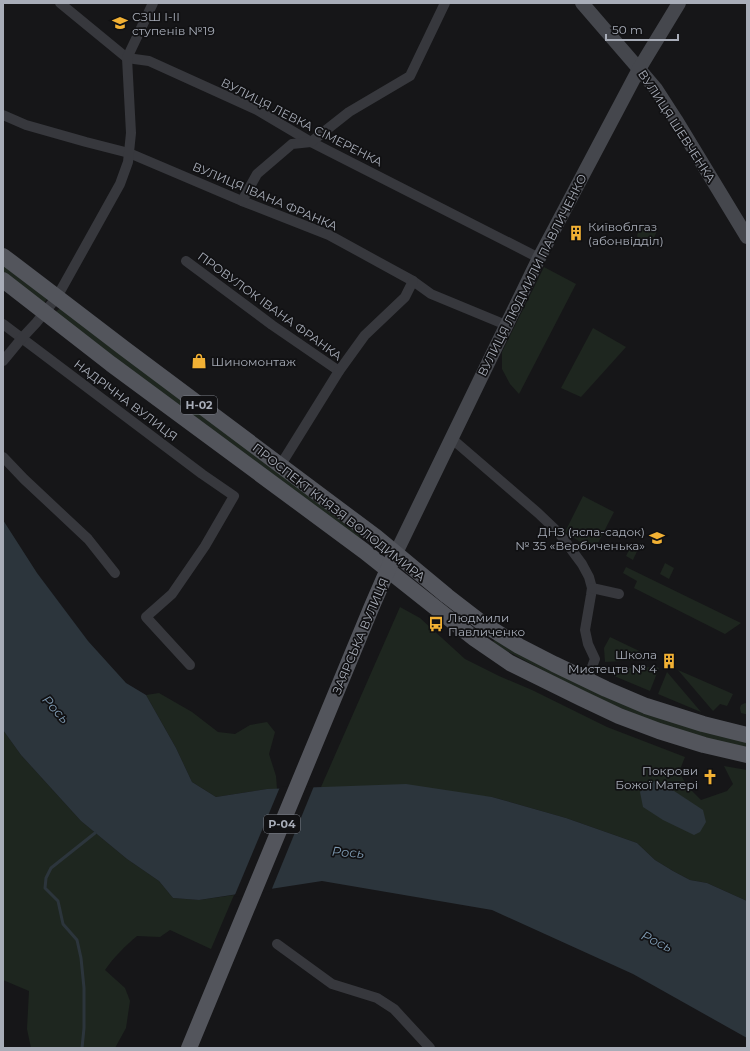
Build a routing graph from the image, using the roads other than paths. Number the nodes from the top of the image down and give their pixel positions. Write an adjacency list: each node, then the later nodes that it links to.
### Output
1 (60, 3): 6 (street)
2 (153, 3): 6 (street)
3 (445, 3): 9 (street)
4 (582, 3): 7 (main road, ВУЛИЦЯ ШЕВЧЕНКА)
5 (679, 3): 7 (main road, ВУЛИЦЯ ЛЮДМИЛИ ПАВЛИЧЕНКО)
6 (127, 58): 9 (street, ВУЛИЦЯ ЛЕВКА СІМЕРЕНКА); 10 (street)
7 (639, 69): 12 (main road, ВУЛИЦЯ ШЕВЧЕНКА); 14 (main road, ВУЛИЦЯ ЛЮДМИЛИ ПАВЛИЧЕНКО)
8 (3, 115): 10 (street, ВУЛИЦЯ ІВАНА ФРАНКА)
9 (311, 142): 11 (street); 14 (street, ВУЛИЦЯ ЛЕВКА СІМЕРЕНКА)
10 (129, 153): 11 (street, ВУЛИЦЯ ІВАНА ФРАНКА); 18 (street)
11 (242, 201): 17 (street, ВУЛИЦЯ ІВАНА ФРАНКА)
12 (747, 237)
13 (3, 256): 18 (main road, ПРОСПЕКТ КНЯЗЯ ВОЛОДИМИРА / Н-02)
14 (539, 258): 21 (main road, ВУЛИЦЯ ЛЮДМИЛИ ПАВЛИЧЕНКО)
15 (186, 261): 24 (street, ПРОВУЛОК ІВАНА ФРАНКА)
16 (3, 280): 19 (main road, ПРОСПЕКТ КНЯЗЯ ВОЛОДИМИРА / Н-02)
17 (413, 281): 21 (street, ВУЛИЦЯ ІВАНА ФРАНКА); 24 (street, ПРОВУЛОК ІВАНА ФРАНКА)
18 (57, 297): 19 (street); 27 (main road, ПРОСПЕКТ КНЯЗЯ ВОЛОДИМИРА / Н-02)
19 (45, 312): 22 (street); 29 (main road, ПРОСПЕКТ КНЯЗЯ ВОЛОДИМИРА / Н-02)
20 (3, 324): 22 (street, НАДРІЧНА ВУЛИЦЯ)
21 (506, 326): 25 (main road, ВУЛИЦЯ ЛЮДМИЛИ ПАВЛИЧЕНКО)
22 (22, 338): 23 (street); 33 (street, НАДРІЧНА ВУЛИЦЯ)
23 (3, 361)
24 (339, 371): 27 (street, ПРОВУЛОК ІВАНА ФРАНКА)
25 (451, 438): 28 (main road, ВУЛИЦЯ ЛЮДМИЛИ ПАВЛИЧЕНКО); 31 (street)
26 (3, 458): 30 (street)
27 (280, 466): 28 (main road, ПРОСПЕКТ КНЯЗЯ ВОЛОДИМИРА / Н-02)
28 (396, 553): 29 (main road, Р-04); 34 (main road, ПРОСПЕКТ КНЯЗЯ ВОЛОДИМИРА / Н-02)
29 (388, 569): 36 (main road, ПРОСПЕКТ КНЯЗЯ ВОЛОДИМИРА / Н-02); 38 (main road, ЗАЯРСЬКА ВУЛИЦЯ / Р-04)
30 (115, 573)
31 (592, 588): 32 (street); 34 (street)
32 (619, 594)
33 (190, 666)
34 (587, 680): 35 (main road, ПРОСПЕКТ КНЯЗЯ ВОЛОДИМИРА / Н-02)
35 (747, 735)
36 (747, 755)
37 (277, 944): 39 (street)
38 (189, 1048)
39 (430, 1048)

